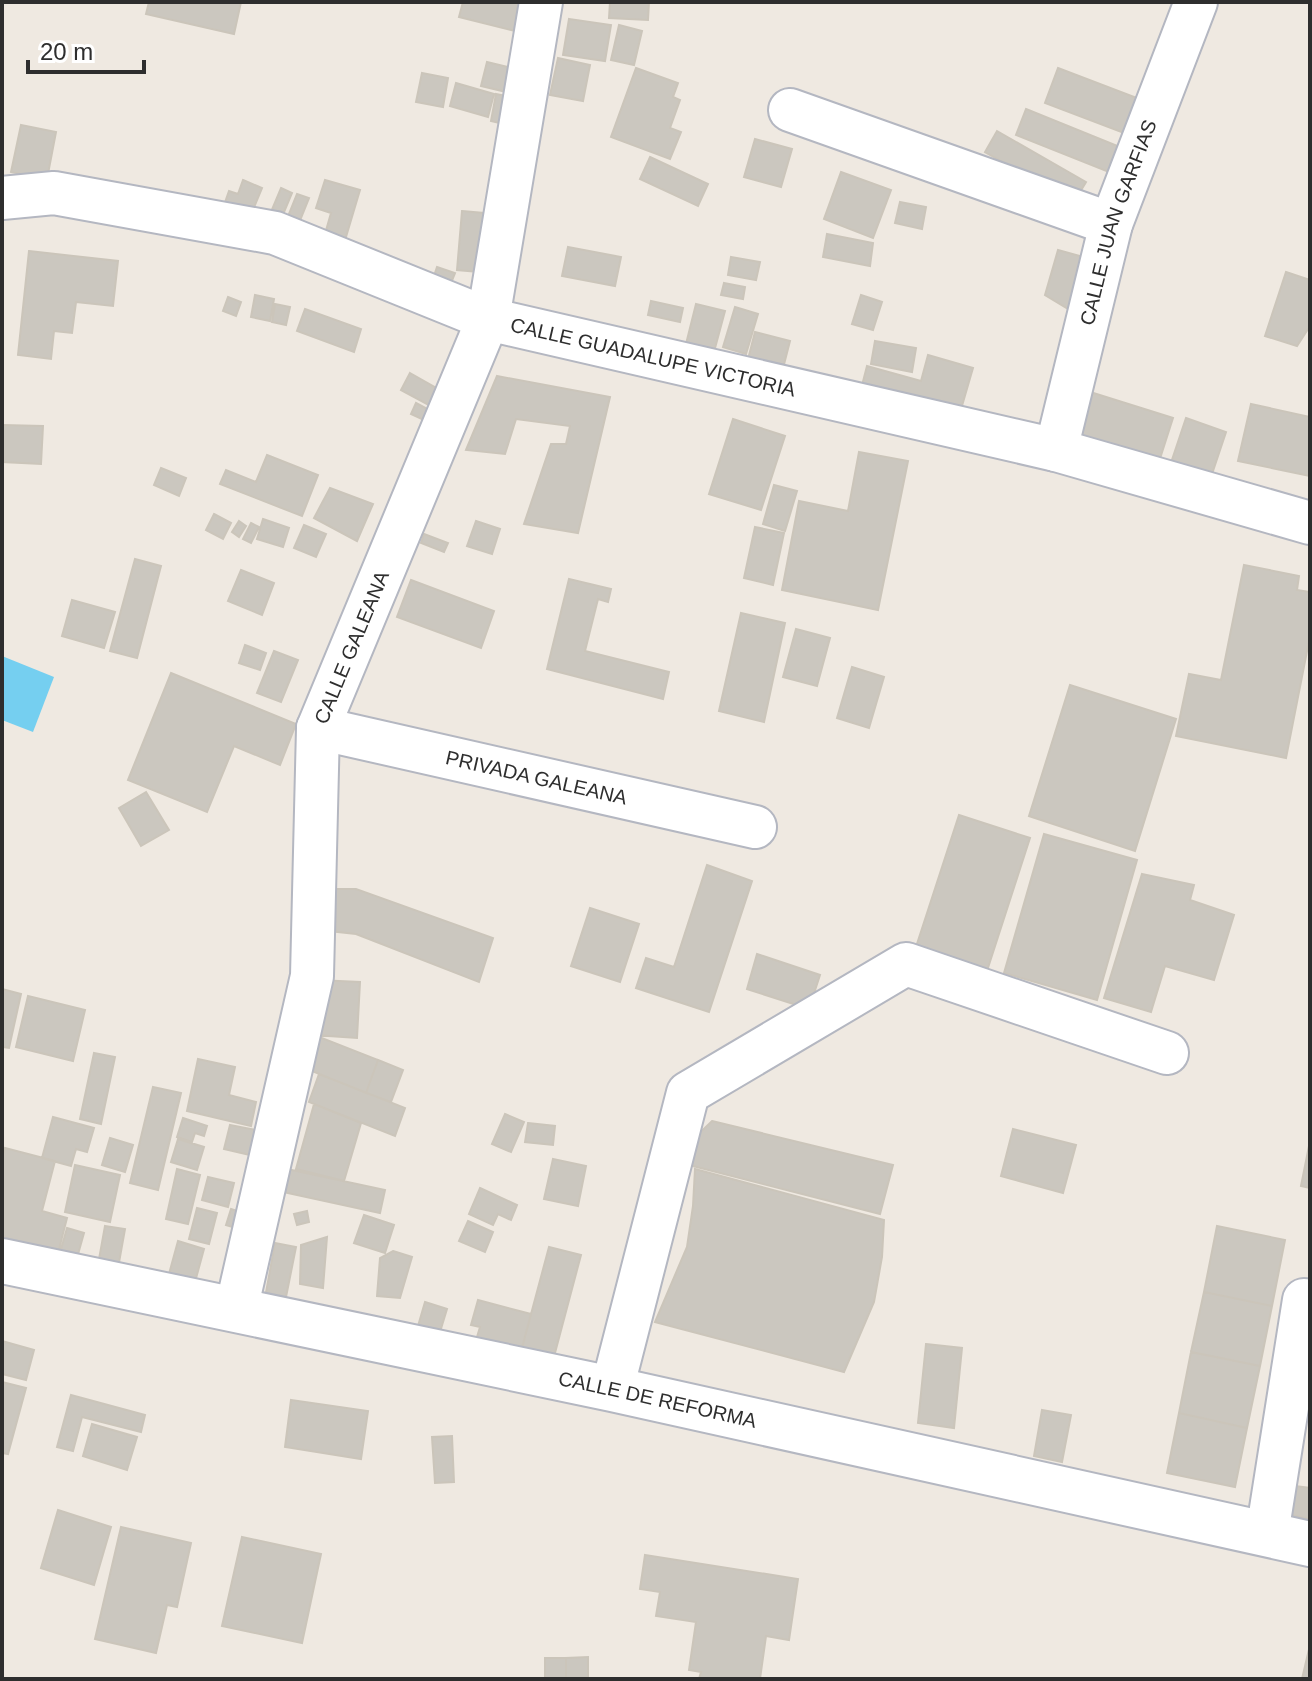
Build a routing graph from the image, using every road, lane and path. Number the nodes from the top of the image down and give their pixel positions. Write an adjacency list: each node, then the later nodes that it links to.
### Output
1 (541, 2): 6 (street, CALLE GALEANA)
2 (1196, 2): 5 (street, CALLE JUAN GARFIAS)
3 (790, 110): 5 (street)
4 (2, 198): 6 (street, CALLE GUADALUPE VICTORIA)
5 (1111, 224): 7 (street, CALLE JUAN GARFIAS)
6 (488, 319): 7 (street, CALLE GUADALUPE VICTORIA); 9 (street, CALLE GALEANA)
7 (1056, 450): 8 (street, CALLE GUADALUPE VICTORIA)
8 (1310, 523)
9 (318, 728): 10 (street, PRIVADA GALEANA); 14 (street, CALLE GALEANA)
10 (755, 827)
11 (1167, 1053): 15 (street)
12 (2, 1261): 14 (main road, CALLE DE REFORMA)
13 (1304, 1300): 16 (street)
14 (236, 1310): 15 (main road, CALLE DE REFORMA)
15 (612, 1389): 16 (main road, CALLE DE REFORMA)
16 (1267, 1534): 17 (main road, CALLE DE REFORMA)
17 (1310, 1544)

